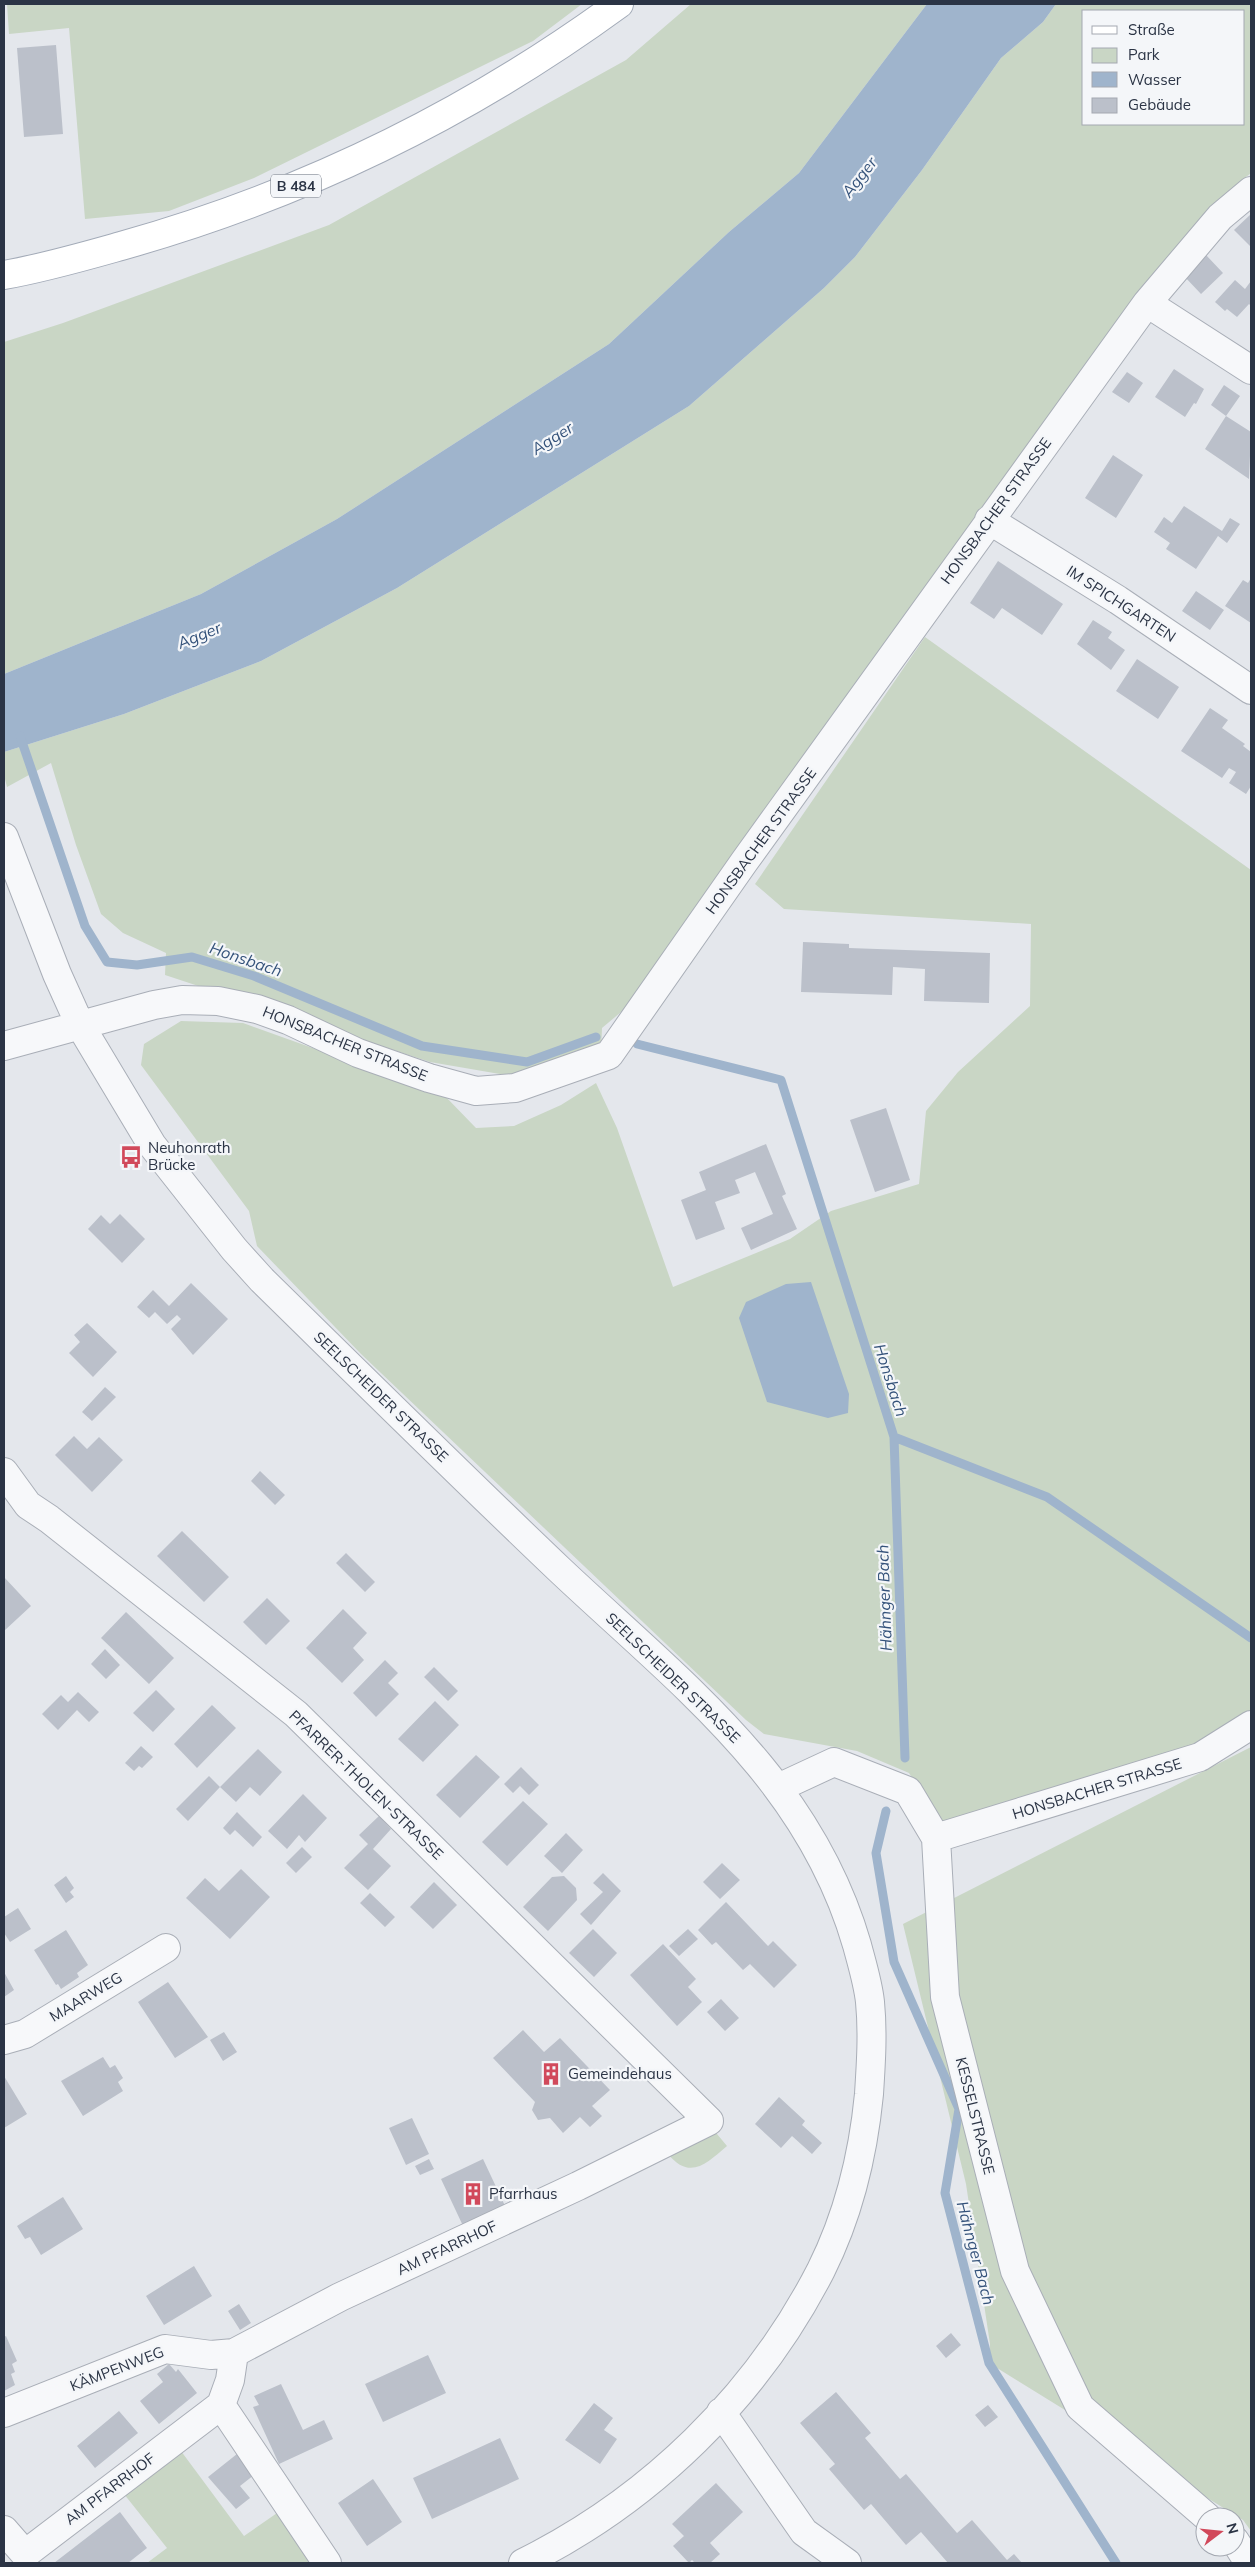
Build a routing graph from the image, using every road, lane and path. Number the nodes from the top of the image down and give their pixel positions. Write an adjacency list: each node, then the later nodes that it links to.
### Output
1 (619, 4): 3 (main road, B 484)
2 (1251, 191): 4 (street, HONSBACHER STRASSE)
3 (4, 275)
4 (1147, 303): 5 (street); 6 (street, HONSBACHER STRASSE)
5 (1251, 370)
6 (989, 520): 7 (street, IM SPICHGARTEN); 9 (street, HONSBACHER STRASSE)
7 (1251, 690)
8 (4, 837): 9 (street, SEELSCHEIDER STRASSE)
9 (80, 1025): 10 (street, HONSBACHER STRASSE); 13 (street, SEELSCHEIDER STRASSE)
10 (4, 1046)
11 (4, 1472): 17 (street, PFARRER-THOLEN-STRASSE)
12 (1251, 1725): 14 (street, HONSBACHER STRASSE)
13 (778, 1788): 14 (street, KESSELSTRASSE); 20 (street, SEELSCHEIDER STRASSE)
14 (936, 1838): 22 (street, KESSELSTRASSE)
15 (166, 1948): 16 (street, MAARWEG)
16 (4, 2040)
17 (709, 2121): 18 (street, AM PFARRHOF)
18 (234, 2353): 19 (street); 21 (street, KÄMPENWEG)
19 (221, 2405): 23 (street, AM PFARRHOF); 24 (street)
20 (721, 2412): 25 (street, SEELSCHEIDER STRASSE); 26 (street)
21 (4, 2413)
22 (1195, 2507)
23 (4, 2530)
24 (327, 2563)
25 (523, 2563)
26 (848, 2563)

